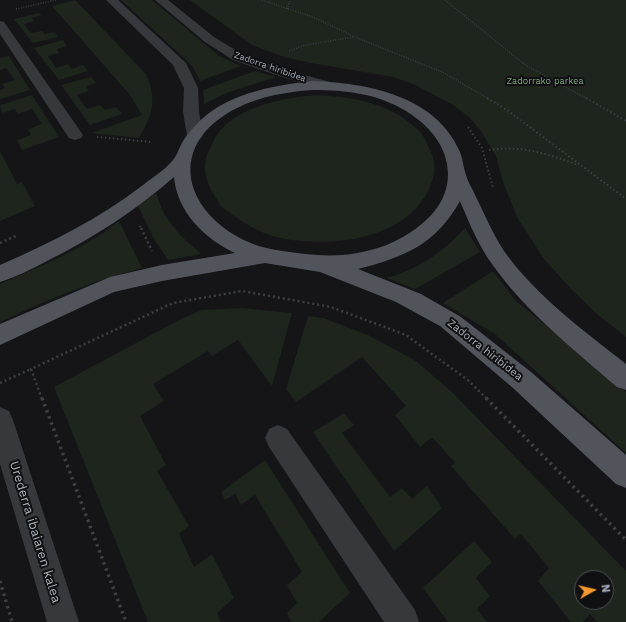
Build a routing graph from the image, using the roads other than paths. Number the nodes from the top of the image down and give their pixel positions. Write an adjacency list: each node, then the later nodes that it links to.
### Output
1 (112, 0): 6 (street)
2 (161, 0): 4 (street, Zadorra hiribidea)
3 (0, 24): 5 (street)
4 (325, 85): 6 (main road); 8 (main road)
5 (75, 135)
6 (195, 135): 7 (main road)
7 (182, 162): 9 (main road); 11 (main road)
8 (457, 174): 10 (main road); 13 (main road)
9 (264, 256): 10 (main road); 12 (main road)
10 (319, 264): 16 (main road, Zadorra hiribidea)
11 (0, 274)
12 (0, 335)
13 (626, 379)
14 (0, 420): 17 (street, Urederra ibaiaren kalea)
15 (278, 438): 18 (street)
16 (626, 474)
17 (63, 622)
18 (403, 622)

